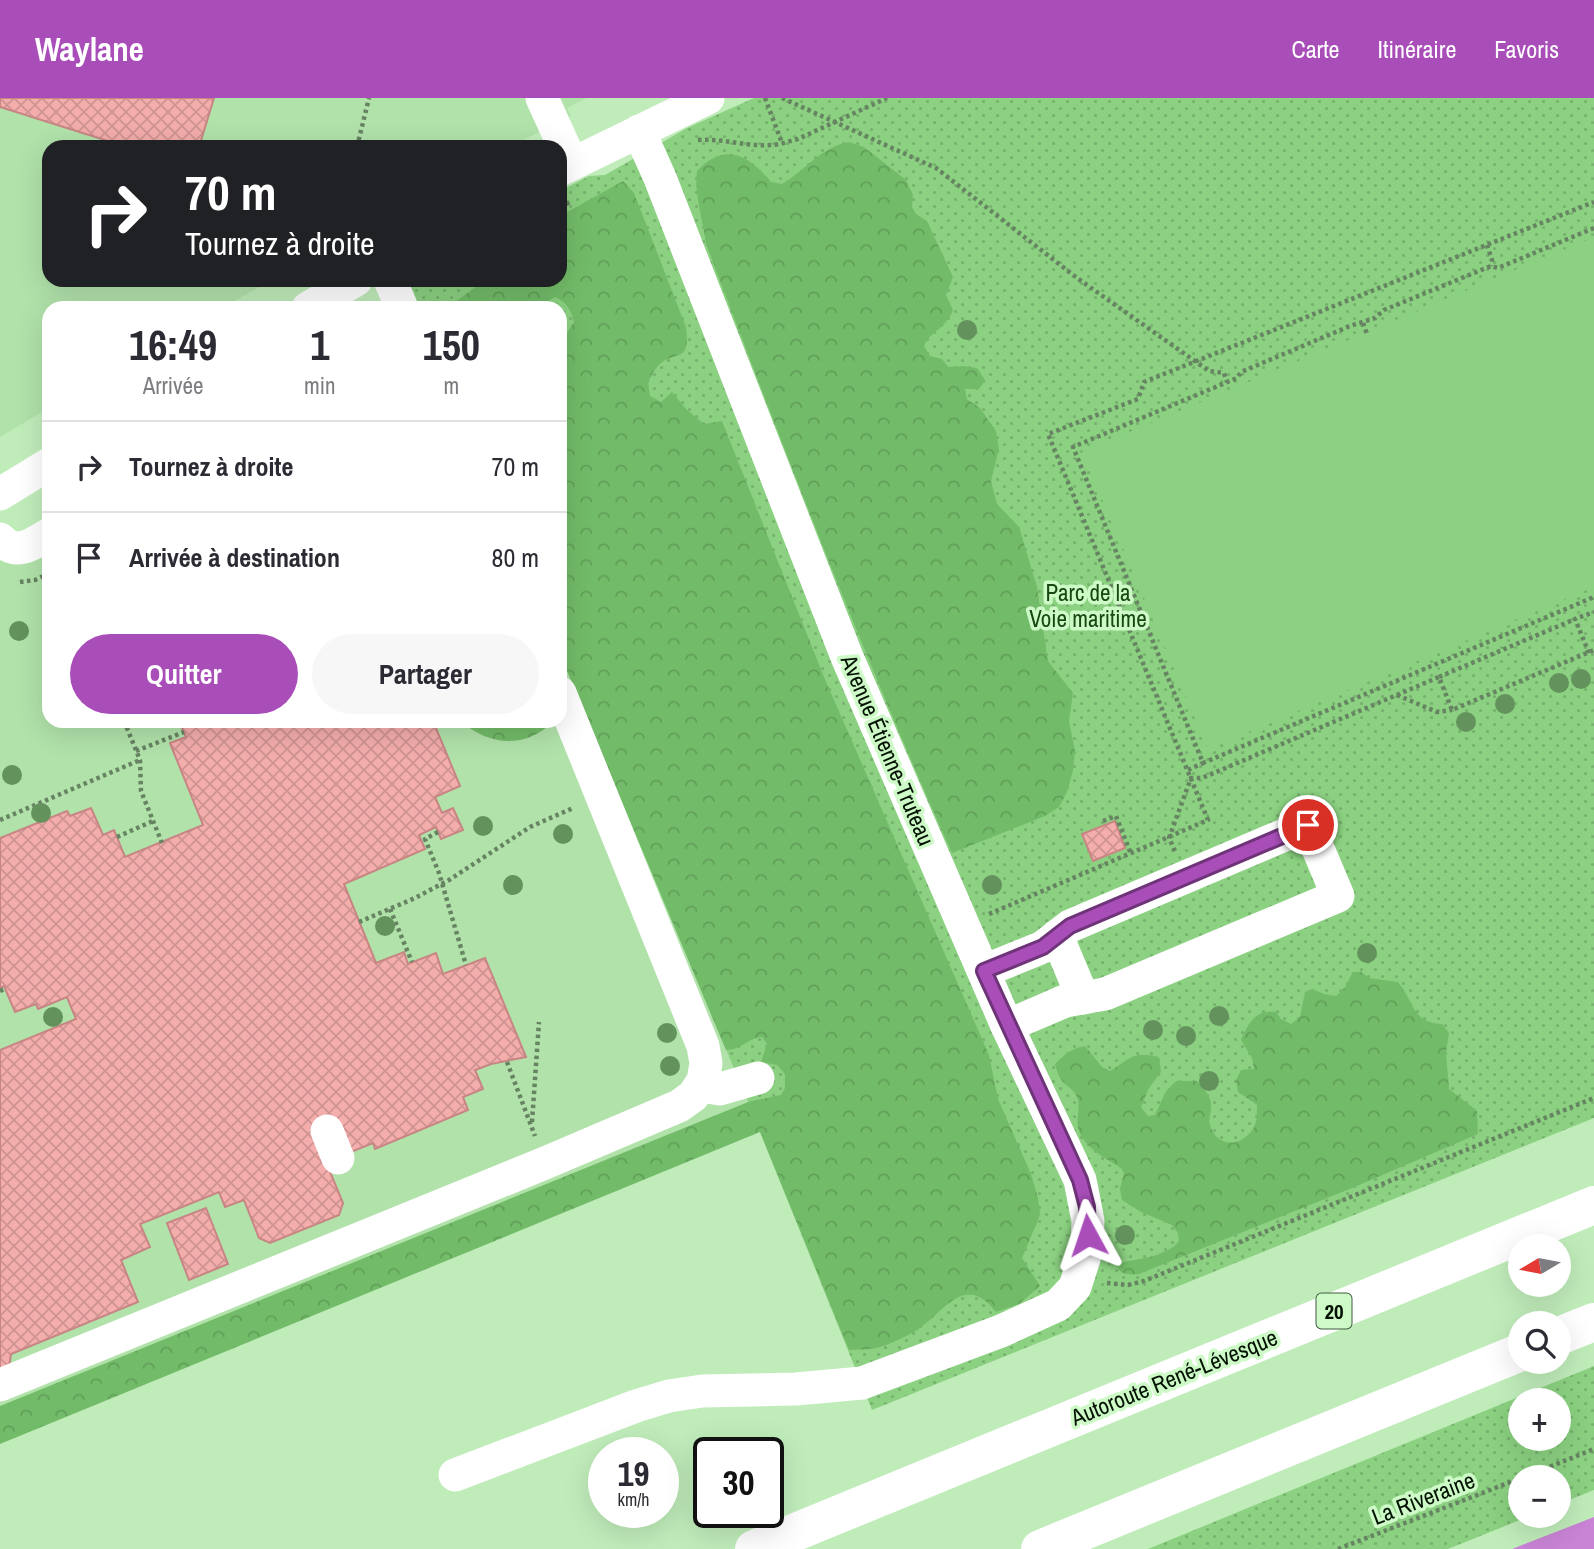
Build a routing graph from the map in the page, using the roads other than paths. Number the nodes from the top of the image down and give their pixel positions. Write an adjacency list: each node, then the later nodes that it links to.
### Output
1 (542, 98): 4 (street)
2 (708, 98): 3 (street)
3 (639, 131): 5 (street); 14 (street, Avenue Étienne-Truteau)
4 (557, 140)
5 (567, 167)
6 (344, 287): 7 (street)
7 (320, 301)
8 (42, 468): 9 (street)
9 (0, 494)
10 (42, 538): 11 (street)
11 (0, 539)
12 (567, 710): 18 (street)
13 (1057, 936): 14 (street); 15 (street); 15 (street)
14 (984, 971): 16 (street, Avenue Étienne-Truteau)
15 (1083, 998): 16 (street)
16 (1007, 1026): 24 (street, Avenue Étienne-Truteau)
17 (758, 1078): 18 (street)
18 (701, 1086): 23 (street)
19 (1594, 1205): 25 (highway, Autoroute René-Lévesque / 20)
20 (1594, 1322): 21 (highway)
21 (1571, 1331)
22 (1508, 1357): 26 (highway)
23 (0, 1385)
24 (455, 1475)
25 (754, 1549)
26 (1040, 1549)

